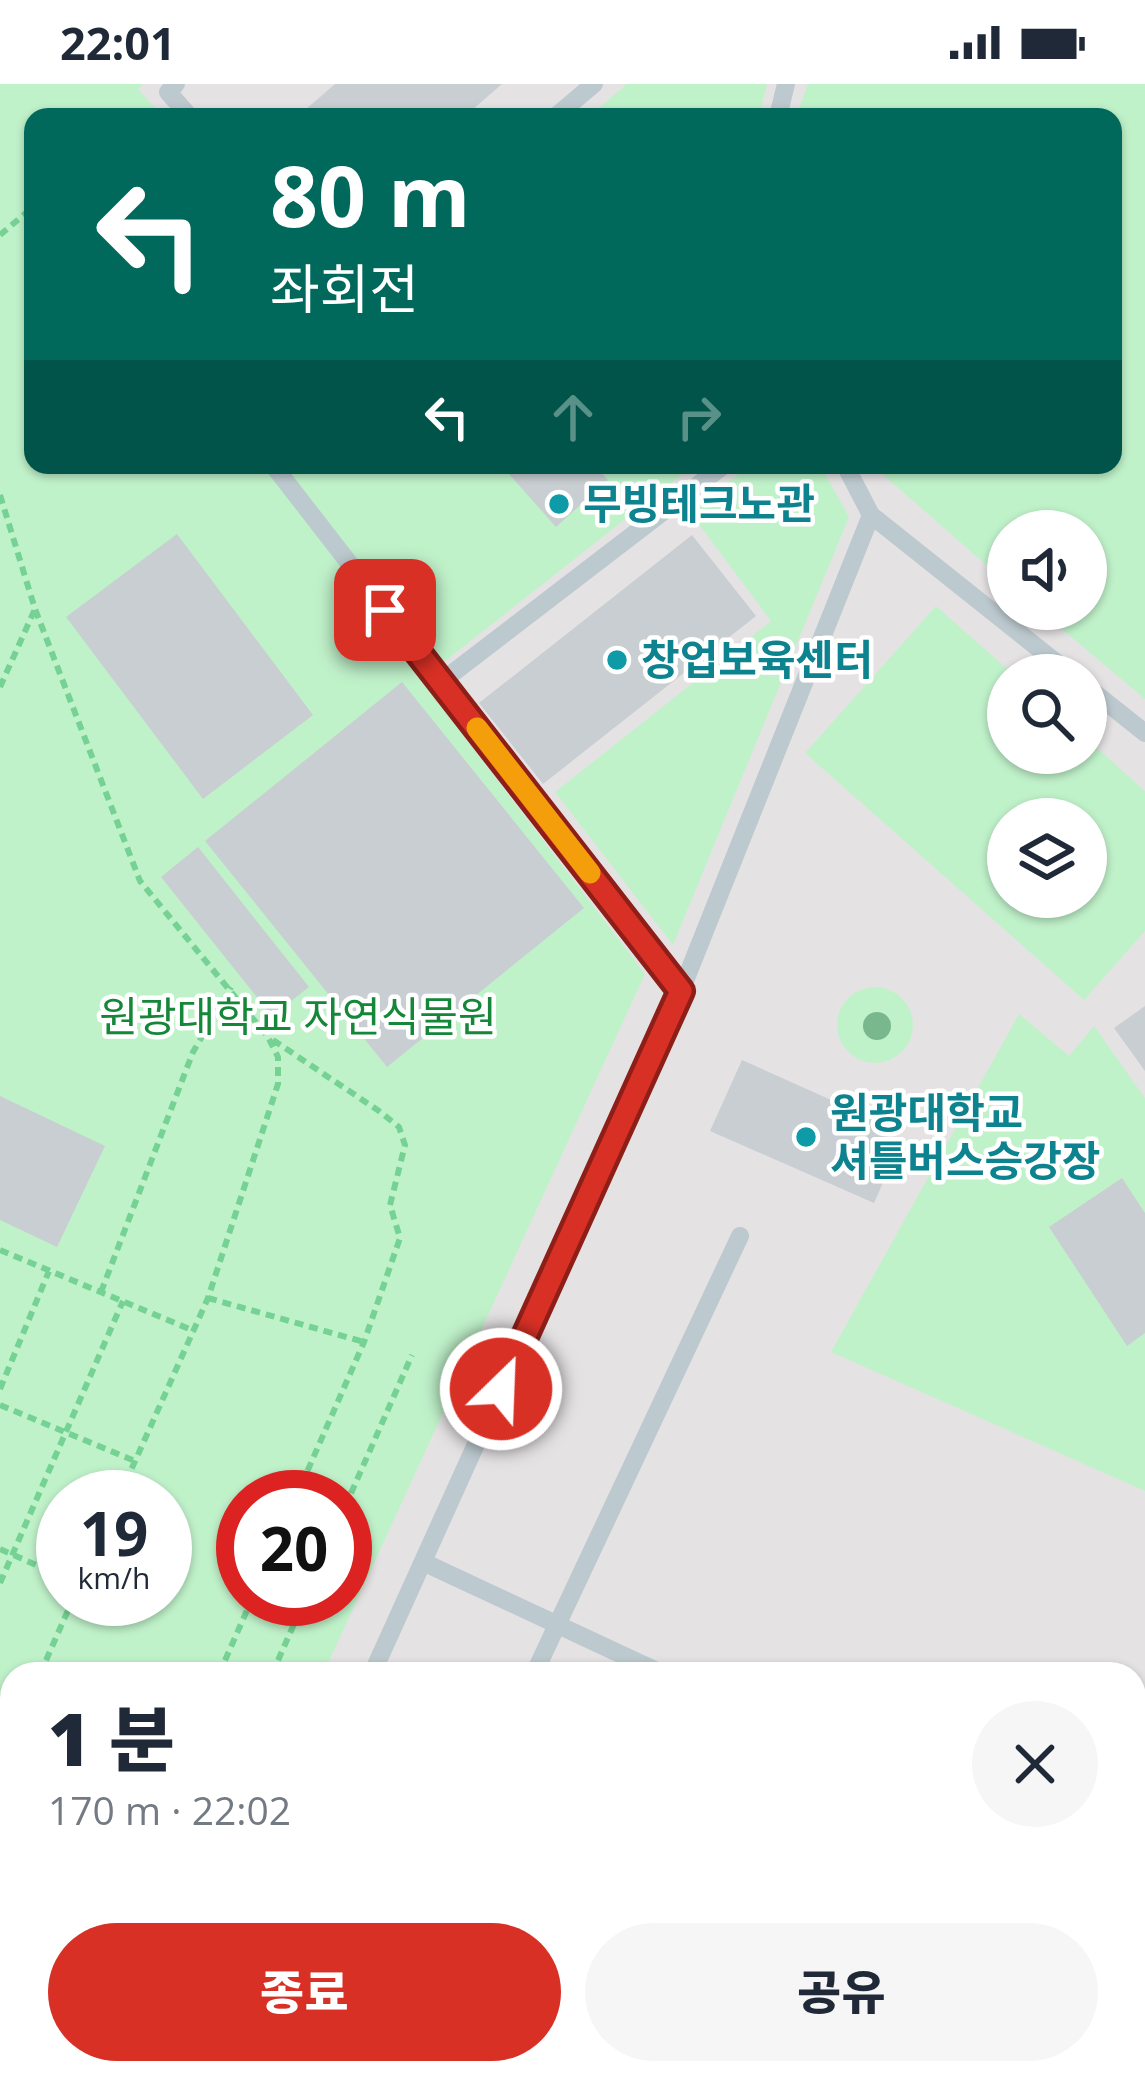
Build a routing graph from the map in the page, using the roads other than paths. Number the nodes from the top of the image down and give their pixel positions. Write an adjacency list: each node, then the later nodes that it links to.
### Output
1 (176, 84): 3 (lane)
2 (594, 84): 4 (lane)
3 (182, 108)
4 (566, 108)
5 (280, 474): 10 (lane)
6 (712, 474): 10 (lane)
7 (849, 474): 8 (lane)
8 (871, 515): 9 (lane); 13 (lane)
9 (1046, 654)
10 (441, 682): 13 (lane)
11 (1107, 703): 12 (lane)
12 (1145, 733)
13 (681, 991): 15 (lane)
14 (740, 1236): 16 (lane)
15 (423, 1562): 16 (lane); 17 (lane)
16 (557, 1624): 18 (lane); 19 (lane)
17 (377, 1662)
18 (540, 1662)
19 (638, 1662)

